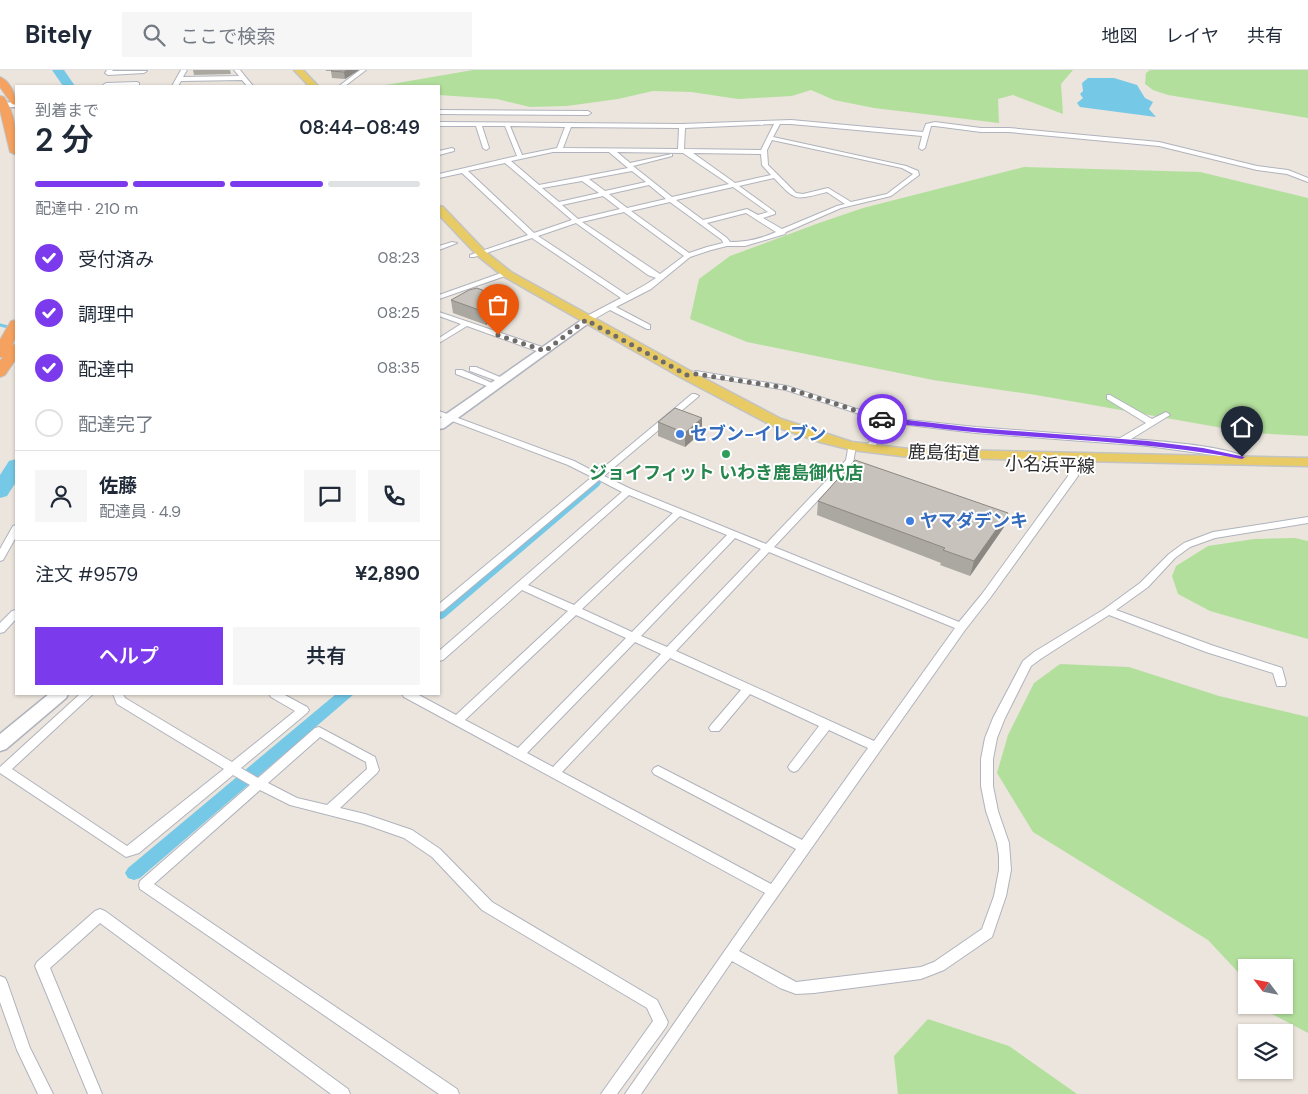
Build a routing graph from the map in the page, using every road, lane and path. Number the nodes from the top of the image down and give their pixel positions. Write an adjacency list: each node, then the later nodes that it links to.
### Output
1 (110, 70): 7 (street)
2 (184, 70): 9 (street)
3 (237, 70): 8 (street)
4 (298, 70): 15 (main road)
5 (308, 70): 16 (main road)
6 (363, 70): 17 (street)
7 (145, 71): 12 (street)
8 (243, 78): 9 (street); 14 (street)
9 (180, 79): 13 (street)
10 (0, 80): 18 (highway)
11 (106, 84): 12 (street)
12 (136, 85)
13 (176, 85)
14 (249, 85)
15 (313, 85)
16 (323, 85)
17 (343, 85)
18 (15, 102)
19 (1, 103): 20 (street); 33 (highway)
20 (15, 104)
21 (440, 112): 22 (street)
22 (588, 113)
23 (778, 122): 28 (street); 29 (street); 30 (street)
24 (440, 124): 25 (street)
25 (478, 124): 26 (street); 31 (street)
26 (507, 124): 27 (street); 40 (street)
27 (568, 126): 28 (street); 35 (street)
28 (682, 126): 37 (street)
29 (925, 134): 32 (street); 47 (street)
30 (769, 138): 38 (street); 54 (street)
31 (486, 148)
32 (922, 148)
33 (15, 149)
34 (452, 150): 39 (street)
35 (559, 150): 36 (street); 40 (street)
36 (610, 150): 37 (street); 42 (street)
37 (681, 152): 38 (street); 42 (street); 49 (street)
38 (764, 152): 45 (street)
39 (440, 153)
40 (520, 157): 41 (street)
41 (506, 160): 43 (street); 50 (street)
42 (632, 167): 46 (street); 48 (street)
43 (463, 170): 44 (street); 62 (street)
44 (440, 176)
45 (774, 176): 49 (street); 54 (street)
46 (584, 179): 50 (street); 51 (street)
47 (1308, 180)
48 (651, 183): 51 (street); 52 (street)
49 (731, 184): 52 (street); 57 (street)
50 (538, 187): 53 (street)
51 (604, 194): 53 (street); 56 (street)
52 (670, 199): 56 (street); 60 (street)
53 (558, 204): 58 (street)
54 (850, 204): 61 (street)
55 (440, 210): 66 (main road)
56 (625, 210): 58 (street); 67 (street)
57 (758, 217): 60 (street); 61 (street)
58 (578, 221): 62 (street); 69 (street)
59 (440, 222): 66 (main road, 小名浜平線)
60 (702, 222): 64 (street)
61 (783, 233): 64 (street)
62 (533, 236): 66 (street); 71 (street)
63 (454, 244): 65 (street)
64 (727, 244): 67 (street)
65 (440, 248)
66 (477, 255): 68 (main road, 小名浜平線)
67 (688, 256): 69 (street)
68 (503, 276): 70 (street); 74 (main road, 小名浜平線)
69 (660, 277): 71 (street)
70 (440, 297)
71 (627, 299): 72 (street)
72 (610, 307): 74 (street); 77 (street)
73 (440, 314): 75 (street)
74 (583, 322): 80 (street); 84 (main road, 鹿島街道); 94 (main road, 小名浜平線)
75 (466, 324): 78 (street); 80 (street)
76 (15, 326): 79 (highway)
77 (647, 327)
78 (440, 340)
79 (5, 348): 82 (highway)
80 (545, 351): 85 (street)
81 (473, 369): 85 (street)
82 (0, 372)
83 (459, 372): 85 (street)
84 (687, 375): 90 (street); 94 (main road, 鹿島街道)
85 (499, 383): 88 (street)
86 (695, 396): 99 (street)
87 (1110, 397): 91 (street)
88 (444, 415): 99 (street)
89 (1166, 415): 91 (street)
90 (890, 420): 92 (street); 93 (street)
91 (1152, 423): 92 (street)
92 (1121, 441): 95 (street)
93 (869, 448): 94 (main road, 鹿島街道); 96 (main road, 鹿島街道)
94 (852, 449): 96 (main road, 小名浜平線); 105 (street)
95 (1247, 461): 96 (main road, 鹿島街道); 97 (main road, 鹿島街道)
96 (1073, 462): 98 (main road, 小名浜平線); 112 (street)
97 (1308, 462)
98 (1308, 472)
99 (598, 476): 100 (street); 108 (street)
100 (628, 491): 101 (street); 107 (street)
101 (680, 512): 104 (street); 109 (street)
102 (1308, 520): 110 (street)
103 (15, 530): 106 (street)
104 (734, 534): 105 (street); 114 (street)
105 (767, 548): 112 (street); 115 (street)
106 (0, 558)
107 (520, 585): 109 (street); 116 (street)
108 (440, 608)
109 (575, 610): 114 (street); 124 (street)
110 (1108, 611): 117 (street); 138 (street)
111 (15, 614): 113 (street)
112 (961, 627): 128 (street)
113 (0, 629)
114 (633, 636): 115 (street); 129 (street)
115 (669, 653): 118 (street); 133 (street)
116 (440, 656)
117 (1281, 683)
118 (748, 689): 125 (street); 126 (street)
119 (59, 695): 127 (street)
120 (86, 695): 131 (street)
121 (276, 695): 131 (street)
122 (410, 695): 124 (street)
123 (123, 696): 131 (street)
124 (458, 720): 129 (street)
125 (827, 724): 128 (street); 130 (street)
126 (715, 728)
127 (0, 744)
128 (876, 747): 136 (street)
129 (520, 753): 133 (street)
130 (794, 767)
131 (236, 771): 134 (street)
132 (658, 771): 136 (street)
133 (555, 772): 137 (street)
134 (255, 783): 135 (street); 135 (street); 143 (street)
135 (330, 810): 144 (street)
136 (804, 846): 137 (street)
137 (772, 891): 138 (street)
138 (729, 953): 145 (street)
139 (0, 982): 140 (street)
140 (46, 1094)
141 (95, 1094): 142 (street)
142 (343, 1094)
143 (452, 1094)
144 (608, 1094)
145 (632, 1094)

